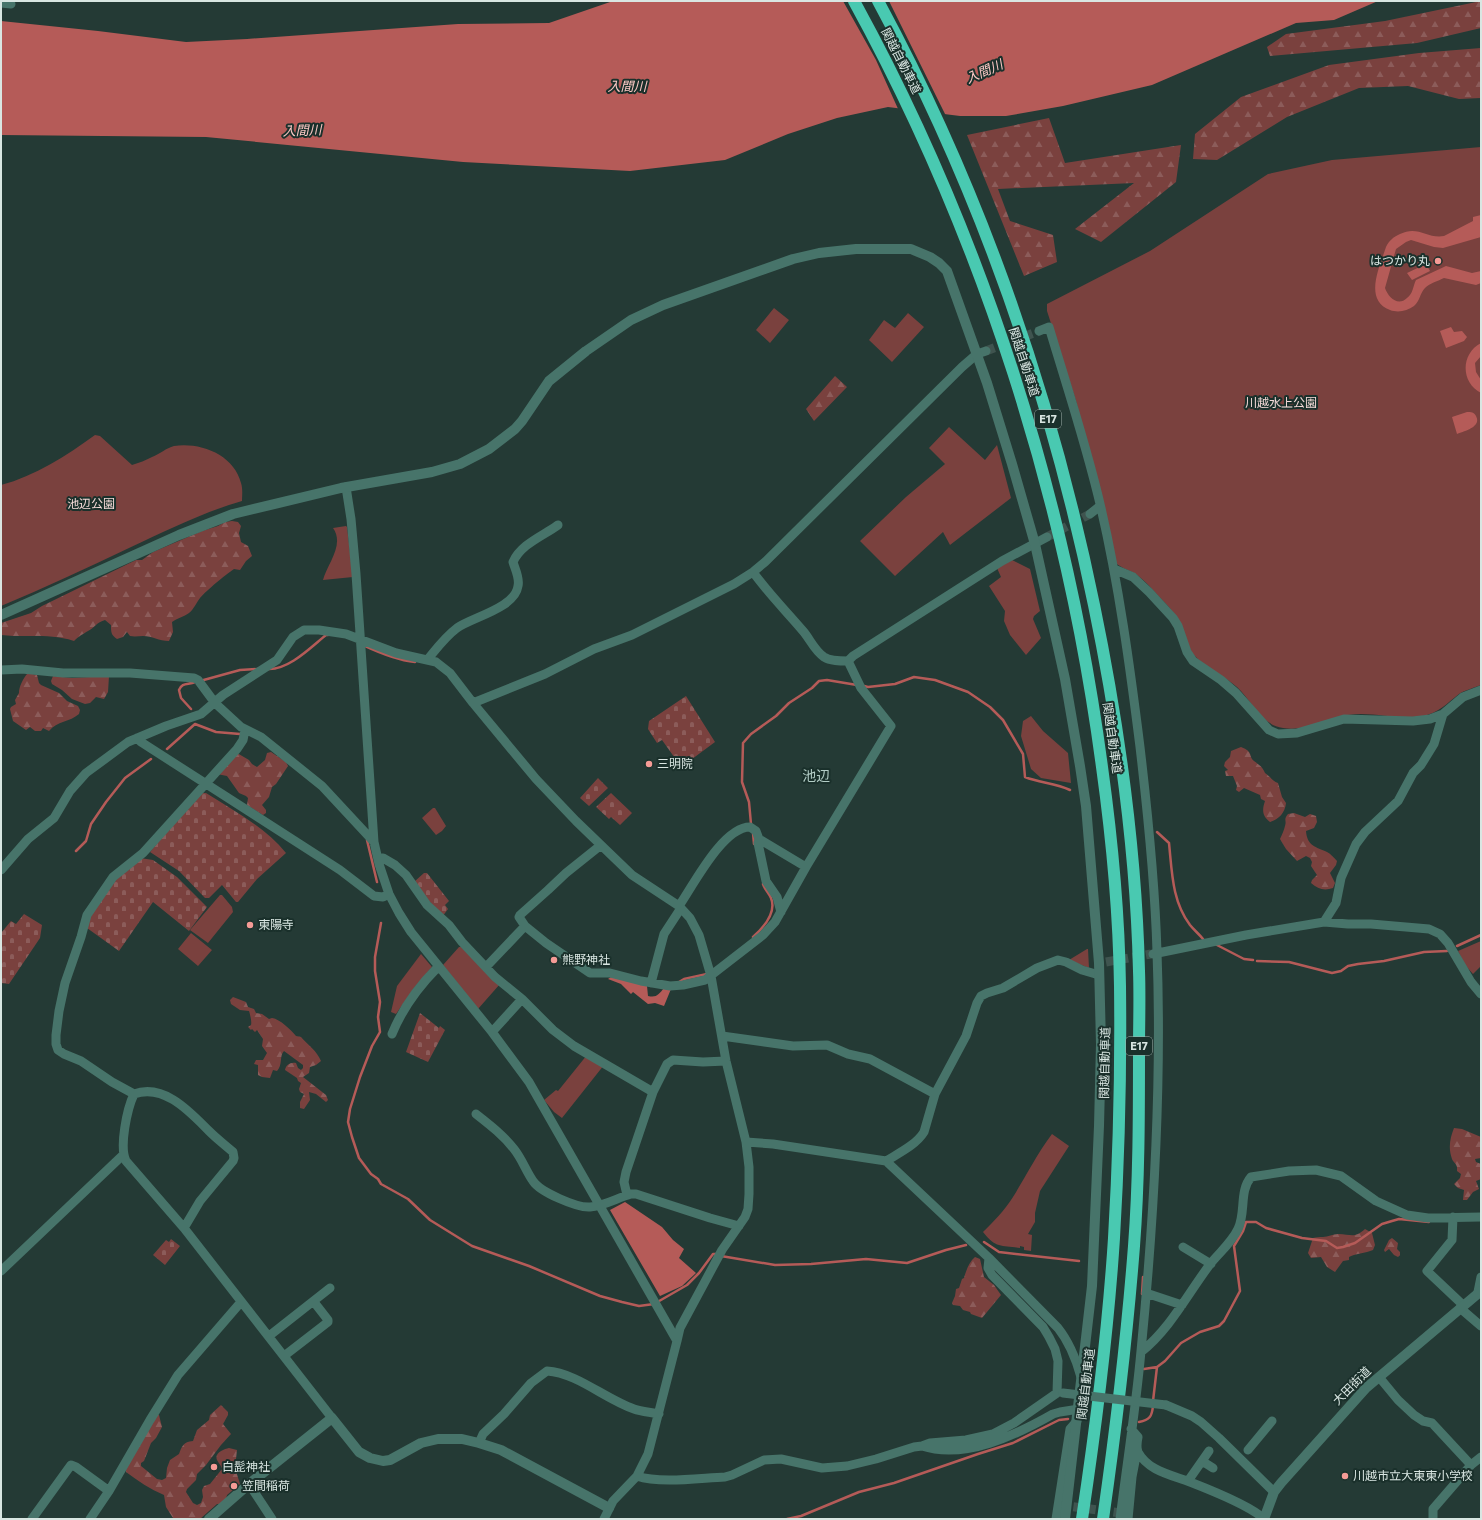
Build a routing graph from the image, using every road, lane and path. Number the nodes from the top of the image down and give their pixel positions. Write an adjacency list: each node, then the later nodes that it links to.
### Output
1 (854, 1): 111 (highway, 関越自動車道 / E17)
2 (878, 1): 112 (highway, 関越自動車道 / E17)
3 (1, 3): 4 (street)
4 (12, 4)
5 (1039, 331): 8 (street)
6 (981, 353): 7 (street); 12 (street); 14 (street)
7 (346, 487): 15 (street); 16 (street)
8 (1100, 506): 9 (street); 13 (street)
9 (1090, 514)
10 (558, 525): 17 (street)
11 (1047, 537): 12 (street)
12 (1035, 544): 18 (street); 41 (street)
13 (1114, 569): 23 (street); 38 (street)
14 (753, 572): 18 (street); 22 (street)
15 (1, 616)
16 (361, 640): 17 (street); 21 (street); 28 (street)
17 (428, 660): 22 (street)
18 (848, 661): 31 (street)
19 (1, 670): 21 (street)
20 (1481, 690): 23 (street)
21 (215, 703): 24 (street); 25 (street)
22 (473, 703): 29 (street)
23 (1443, 714): 36 (street)
24 (245, 730): 26 (street); 28 (street)
25 (137, 738): 26 (street); 32 (street)
26 (204, 784): 33 (street); 51 (street)
27 (759, 839): 31 (street); 34 (street); 35 (street)
28 (374, 842): 30 (street)
29 (601, 845): 34 (street); 37 (street)
30 (378, 859): 33 (street); 40 (street)
31 (806, 867): 35 (street)
32 (1, 870)
33 (389, 894): 39 (street)
34 (680, 907): 42 (street); 43 (street)
35 (781, 912): 42 (street)
36 (1324, 922): 38 (street); 44 (street)
37 (525, 926): 40 (street); 43 (street)
38 (1154, 954): 69 (street)
39 (438, 967): 46 (street); 47 (street)
40 (486, 967): 45 (street)
41 (1099, 975): 52 (street); 81 (street)
42 (711, 976): 43 (street); 48 (street)
43 (651, 983)
44 (1481, 994)
45 (522, 999): 46 (street); 50 (street)
46 (492, 1032): 58 (street)
47 (392, 1034)
48 (722, 1036): 49 (street); 52 (street)
49 (726, 1061): 50 (street); 54 (street)
50 (653, 1092): 57 (street)
51 (134, 1094): 55 (street); 62 (street)
52 (935, 1094): 56 (street)
53 (476, 1114): 58 (street)
54 (746, 1142): 56 (street); 61 (street)
55 (123, 1155): 62 (street); 66 (street)
56 (886, 1161): 64 (street)
57 (627, 1195): 58 (street); 61 (street)
58 (600, 1206): 77 (street)
59 (1481, 1217): 60 (street)
60 (1453, 1220): 65 (street); 74 (street)
61 (739, 1226): 77 (street)
62 (184, 1228): 71 (street)
63 (1183, 1248): 65 (street)
64 (988, 1258): 81 (street); 82 (street)
65 (1211, 1264): 73 (street)
66 (1, 1271)
67 (1481, 1277): 70 (street)
68 (330, 1288): 72 (street)
69 (1146, 1292): 73 (street); 78 (street)
70 (1480, 1292): 74 (street, 大田街道)
71 (241, 1302): 76 (street); 101 (street)
72 (314, 1302): 76 (street); 79 (street)
73 (1182, 1305): 78 (street)
74 (1462, 1307): 75 (street); 80 (street, 大田街道)
75 (1481, 1326)
76 (268, 1336): 79 (street)
77 (677, 1341): 84 (street)
78 (1141, 1352): 88 (street)
79 (284, 1356): 85 (street)
80 (1379, 1377): 96 (street); 102 (street, 大田街道)
81 (1082, 1379): 83 (street)
82 (1060, 1393): 90 (street); 102 (street, bridge)
83 (1078, 1409): 86 (street); 90 (street)
84 (659, 1414): 89 (street); 98 (street)
85 (332, 1418): 89 (street); 100 (street)
86 (1077, 1421): 109 (street); 110 (street)
87 (1272, 1421): 92 (street)
88 (1131, 1428): 91 (street); 113 (street)
89 (479, 1443): 103 (street)
90 (922, 1446): 98 (street)
91 (1137, 1450): 99 (street); 114 (street)
92 (1248, 1450)
93 (1210, 1451): 95 (street)
94 (1481, 1457): 96 (street)
95 (1202, 1461): 97 (street); 99 (street)
96 (1471, 1466): 116 (street)
97 (1213, 1468)
98 (637, 1476): 103 (street)
99 (1188, 1481): 115 (street)
100 (249, 1484): 106 (street); 107 (street)
101 (109, 1491): 104 (street); 105 (street)
102 (1274, 1492): 115 (street, 大田街道)
103 (609, 1508): 108 (street)
104 (32, 1519)
105 (90, 1519)
106 (209, 1519)
107 (272, 1519)
108 (604, 1519)
109 (1056, 1519)
110 (1065, 1519)
111 (1082, 1519)
112 (1103, 1519)
113 (1120, 1519)
114 (1128, 1519)
115 (1264, 1519)
116 (1433, 1519)

